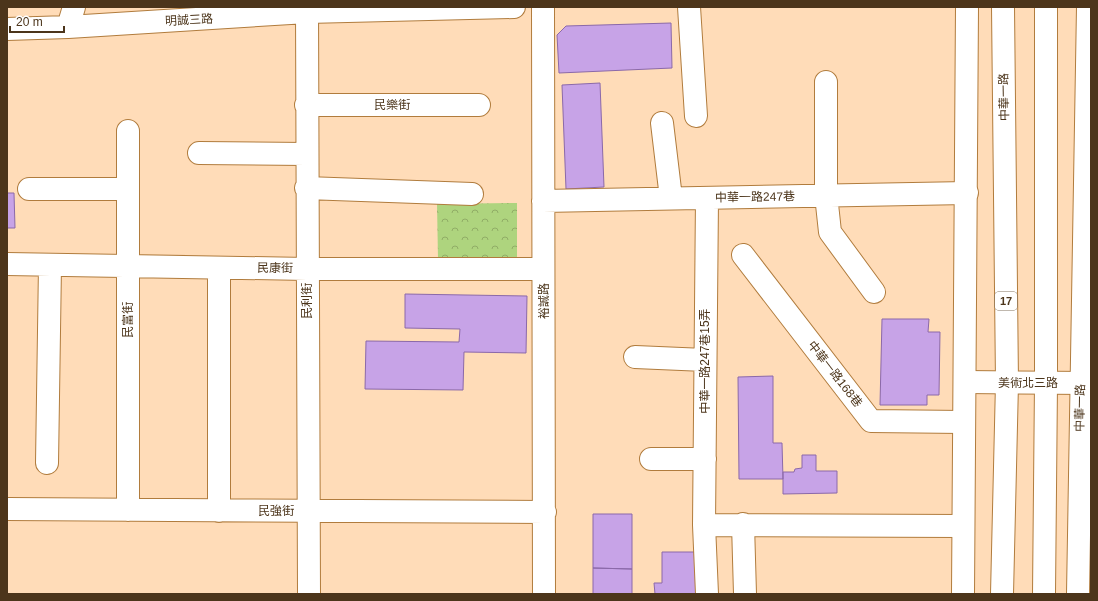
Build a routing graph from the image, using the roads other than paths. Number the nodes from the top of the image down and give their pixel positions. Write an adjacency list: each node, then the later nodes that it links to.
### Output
1 (514, 7): 8 (street, 明誠三路)
2 (543, 7): 27 (street, 裕誠路)
3 (689, 7): 14 (street)
4 (967, 7): 22 (street)
5 (1003, 7): 39 (street, 中華一路 / 17)
6 (1046, 7): 40 (street)
7 (1088, 7): 41 (street, 中華一路)
8 (307, 10): 9 (street, 明誠三路); 12 (street, 民利街)
9 (71, 17): 10 (street, 明誠三路)
10 (7, 29)
11 (826, 82): 24 (street)
12 (306, 105): 13 (street, 民樂街); 18 (street, 民利街)
13 (478, 105)
14 (696, 116)
15 (662, 123): 25 (street)
16 (128, 131): 21 (street, 民富街)
17 (200, 153): 18 (street)
18 (306, 154): 19 (street, 民利街)
19 (306, 188): 23 (street); 33 (street, 民利街)
20 (29, 189): 21 (street)
21 (128, 189): 31 (street, 民富街)
22 (967, 193): 24 (street, 中華一路247巷); 38 (street)
23 (472, 194)
24 (826, 195): 26 (street, 中華一路247巷); 35 (street)
25 (671, 198): 26 (street, 中華一路247巷); 27 (street, 中華一路247巷)
26 (707, 198): 37 (street, 中華一路247巷15弄)
27 (543, 201): 34 (street, 裕誠路)
28 (743, 255): 42 (street, 中華一路168巷)
29 (7, 264): 30 (street, 民康街)
30 (50, 265): 31 (street, 民康街); 45 (street)
31 (128, 266): 32 (street, 民康街); 47 (street, 民富街)
32 (219, 268): 33 (street, 民康街); 48 (street)
33 (307, 269): 34 (street, 民康街); 49 (street, 民利街)
34 (543, 269): 50 (street, 裕誠路)
35 (874, 292)
36 (635, 357): 37 (street)
37 (705, 360): 44 (street, 中華一路247巷15弄)
38 (966, 382): 39 (street, 美術北三路); 42 (street)
39 (1007, 383): 40 (street, 美術北三路); 59 (street, 中華一路 / 17)
40 (1046, 383): 41 (street, 美術北三路); 60 (street)
41 (1086, 383): 61 (street, 中華一路)
42 (963, 422): 53 (street)
43 (651, 459): 44 (street)
44 (705, 459): 52 (street, 中華一路247巷15弄)
45 (47, 463)
46 (7, 510): 47 (street, 民強街)
47 (128, 510): 48 (street, 民強街)
48 (219, 511): 49 (street, 民強街)
49 (308, 511): 50 (street, 民強街); 54 (street, 民利街)
50 (545, 512): 55 (street, 裕誠路)
51 (743, 524): 52 (street); 53 (street); 57 (street)
52 (704, 525): 56 (street, 中華一路247巷15弄)
53 (962, 526): 58 (street)
54 (310, 594)
55 (544, 594)
56 (707, 594)
57 (745, 594)
58 (963, 594)
59 (1002, 594)
60 (1044, 594)
61 (1078, 594)

